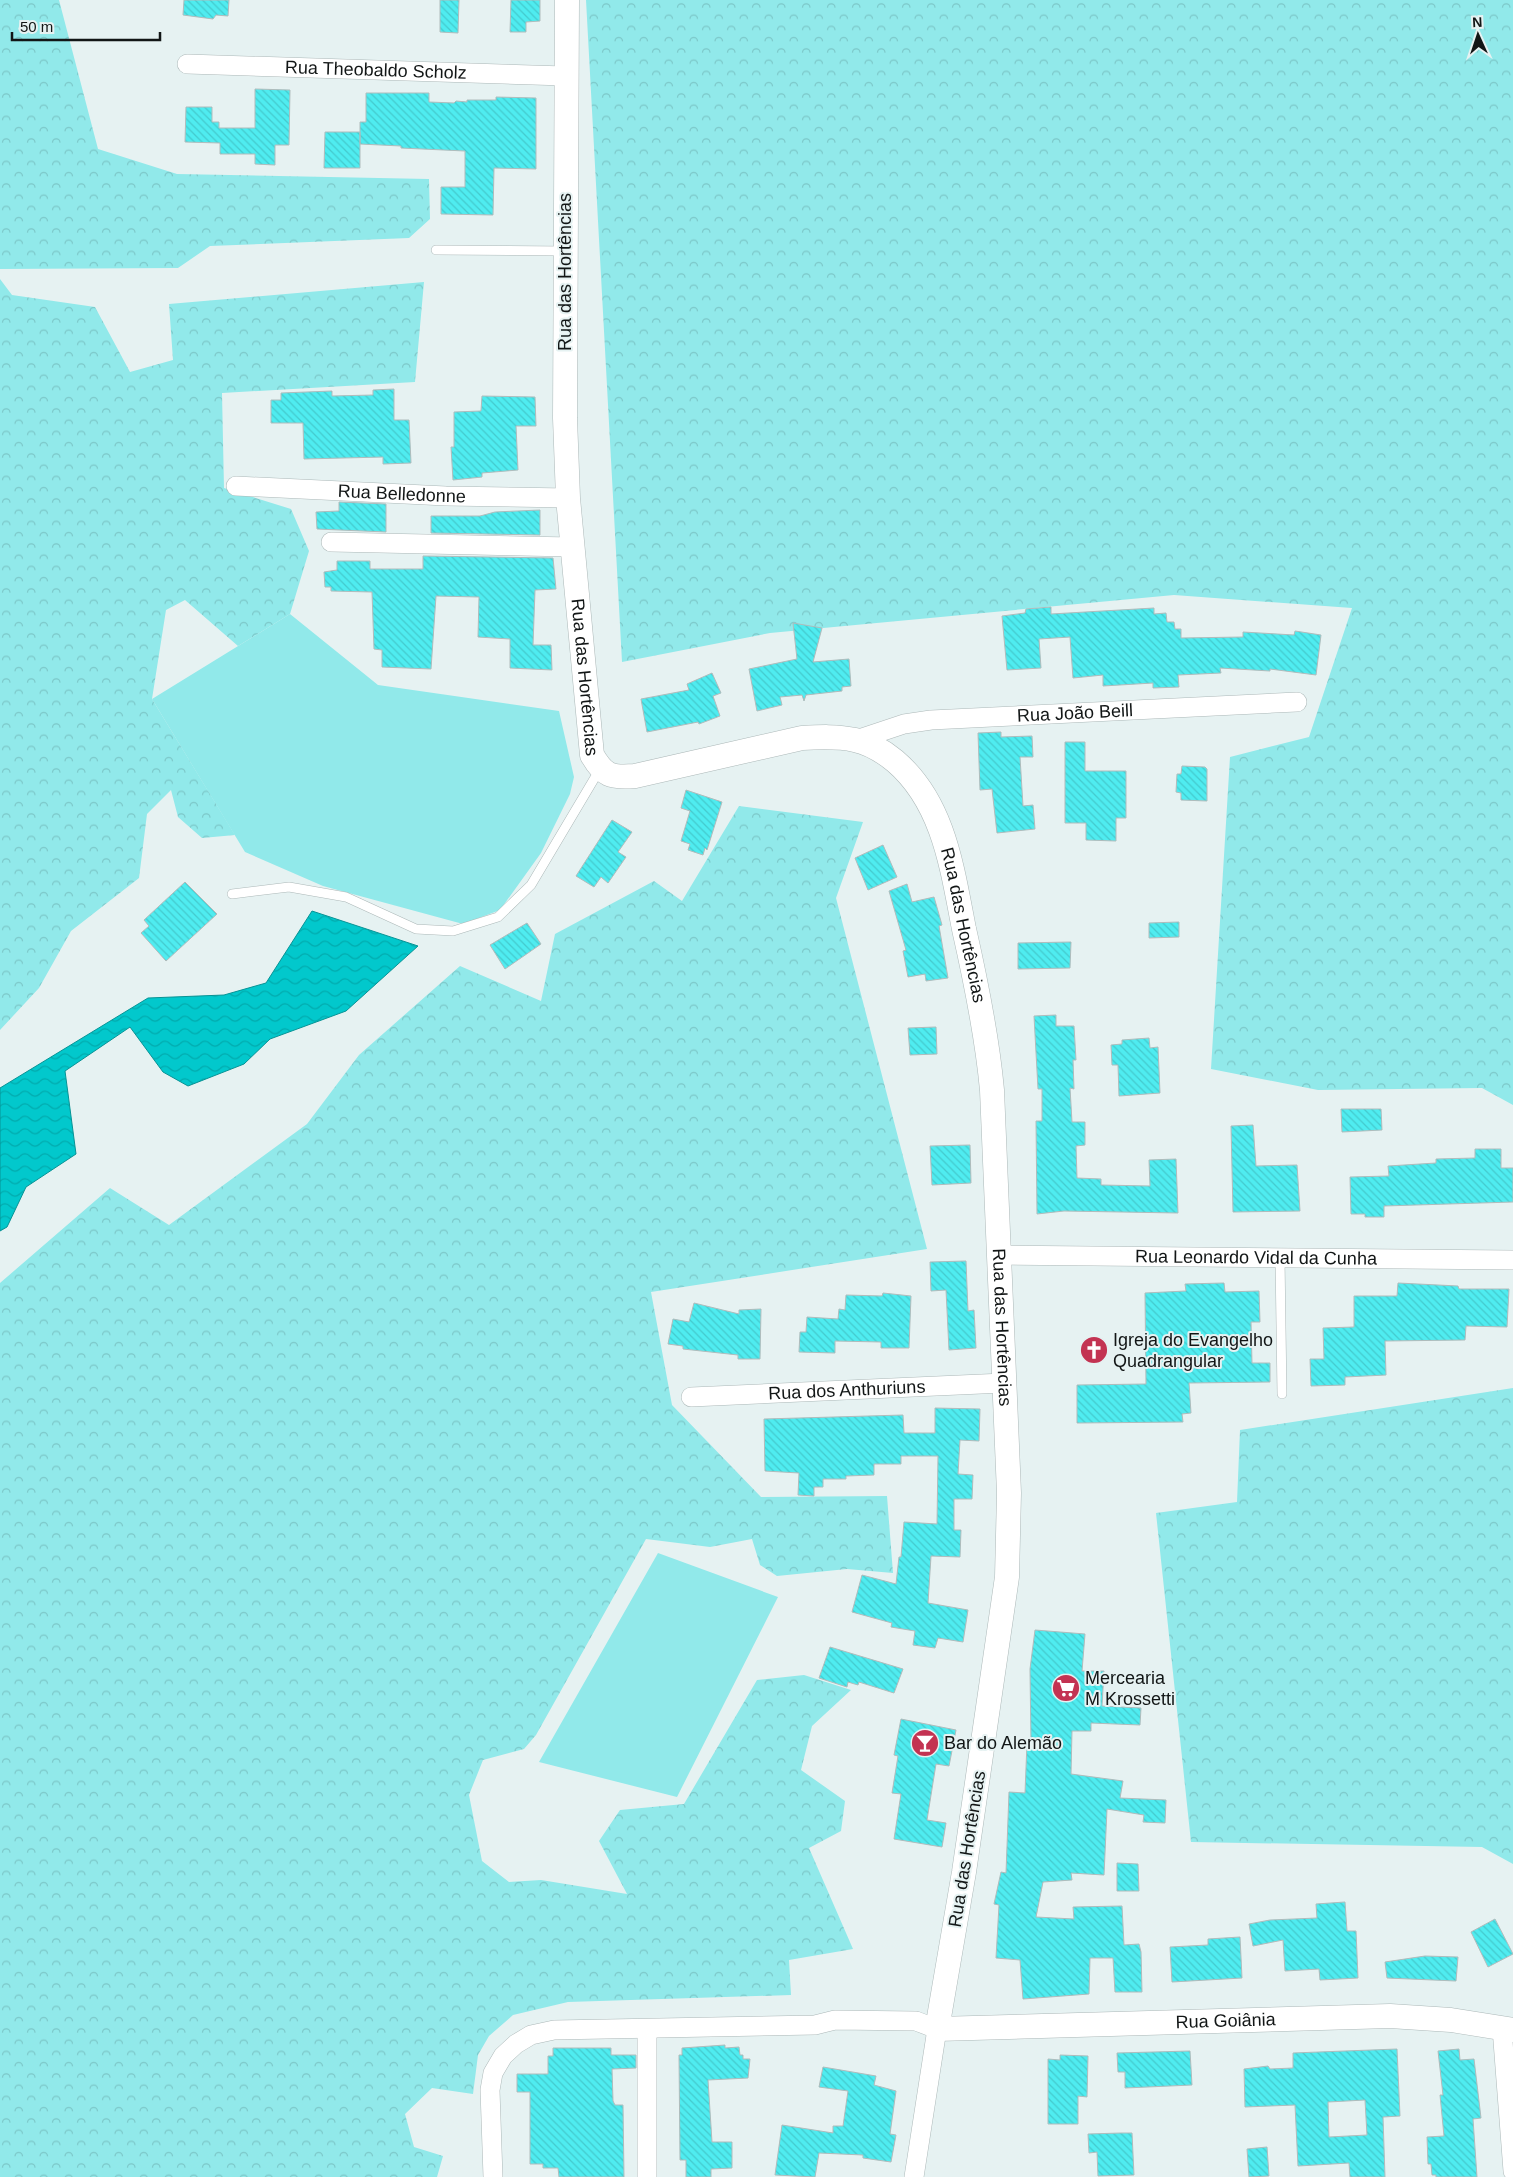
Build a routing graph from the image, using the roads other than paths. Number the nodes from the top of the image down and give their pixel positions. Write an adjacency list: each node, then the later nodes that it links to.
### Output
1 (567, 0): 3 (street, Rua das Hortências)
2 (187, 64): 3 (street, Rua Theobaldo Scholz)
3 (565, 76): 5 (street, Rua das Hortências)
4 (436, 250): 5 (lane)
5 (565, 251): 7 (street, Rua das Hortências)
6 (236, 486): 7 (street, Rua Belledonne)
7 (568, 498): 9 (street, Rua das Hortências)
8 (331, 542): 9 (street)
9 (572, 546): 12 (street, Rua das Hortências)
10 (1297, 702): 11 (street, Rua João Beill)
11 (856, 740): 12 (street, Rua das Hortências); 14 (street, Rua das Hortências)
12 (600, 769): 13 (lane)
13 (232, 894)
14 (998, 1255): 15 (street, Rua Leonardo Vidal da Cunha); 17 (street, Rua das Hortências)
15 (1280, 1258): 16 (street, Rua Leonardo Vidal da Cunha); 18 (lane)
16 (1512, 1260)
17 (1004, 1383): 19 (street, Rua dos Anthuriuns); 21 (street, Rua das Hortências)
18 (1282, 1394)
19 (691, 1397)
20 (647, 2029): 21 (street, Rua Goiânia); 24 (street, Rua Goiânia); 25 (street)
21 (937, 2029): 22 (street, Rua Goiânia); 26 (street, Rua das Hortências)
22 (1507, 2029): 23 (street)
23 (1513, 2171)
24 (493, 2177)
25 (648, 2177)
26 (914, 2177)

